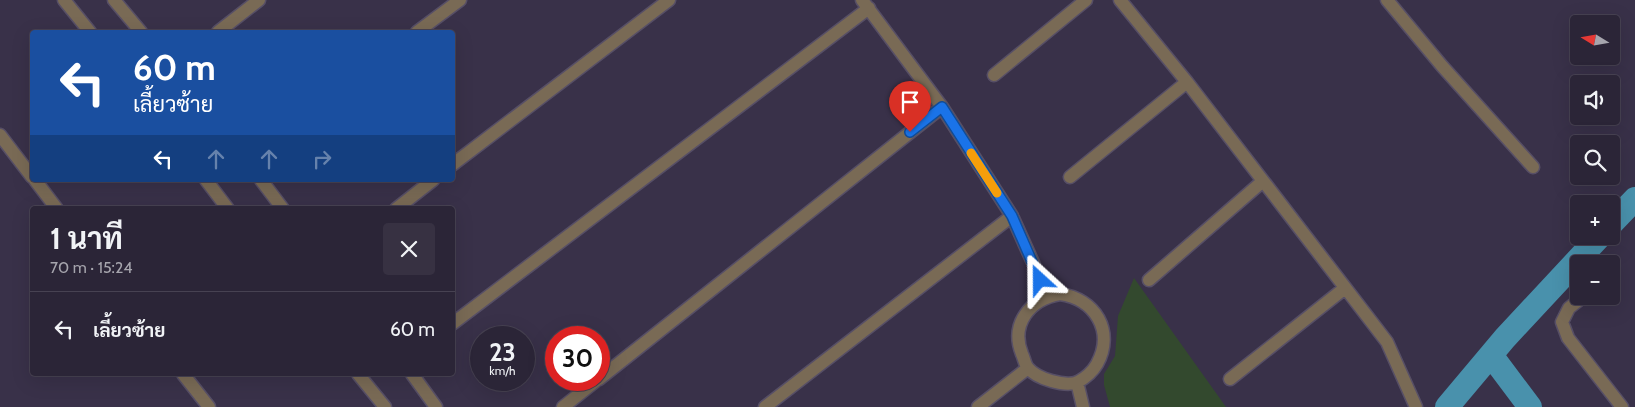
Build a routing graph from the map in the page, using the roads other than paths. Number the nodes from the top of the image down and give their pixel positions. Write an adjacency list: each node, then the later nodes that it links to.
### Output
1 (64, 0): 10 (street)
2 (114, 0): 11 (street)
3 (259, 0): 12 (street)
4 (460, 0): 13 (street)
5 (669, 0): 18 (street)
6 (1086, 0): 14 (street)
7 (1120, 0): 15 (street)
8 (1387, 0): 19 (street)
9 (866, 4): 16 (street); 36 (street)
10 (88, 30)
11 (139, 30)
12 (221, 30)
13 (420, 30)
14 (994, 75)
15 (1186, 82): 21 (street); 22 (street)
16 (942, 107): 31 (street); 38 (street)
17 (0, 135): 20 (street)
18 (455, 163)
19 (1533, 167)
20 (30, 174)
21 (1070, 177)
22 (1263, 181): 32 (street); 33 (street)
23 (36, 182): 27 (street)
24 (208, 182): 28 (street)
25 (262, 182): 29 (street)
26 (430, 182): 30 (street)
27 (55, 206)
28 (226, 206)
29 (282, 206)
30 (400, 206)
31 (1012, 216): 34 (street); 50 (street)
32 (1149, 280)
33 (1345, 288): 42 (street); 45 (street)
34 (1048, 296): 37 (street); 43 (street)
35 (1573, 305): 53 (street)
36 (455, 322)
37 (1028, 368): 43 (street); 51 (street)
38 (610, 370)
39 (185, 376): 46 (street)
40 (360, 376): 47 (street)
41 (413, 376): 48 (street)
42 (1230, 379)
43 (1077, 382): 52 (street)
44 (583, 391): 49 (street)
45 (1415, 406)
46 (209, 407)
47 (385, 407)
48 (436, 407)
49 (563, 407)
50 (765, 407)
51 (978, 407)
52 (1083, 407)
53 (1622, 407)

